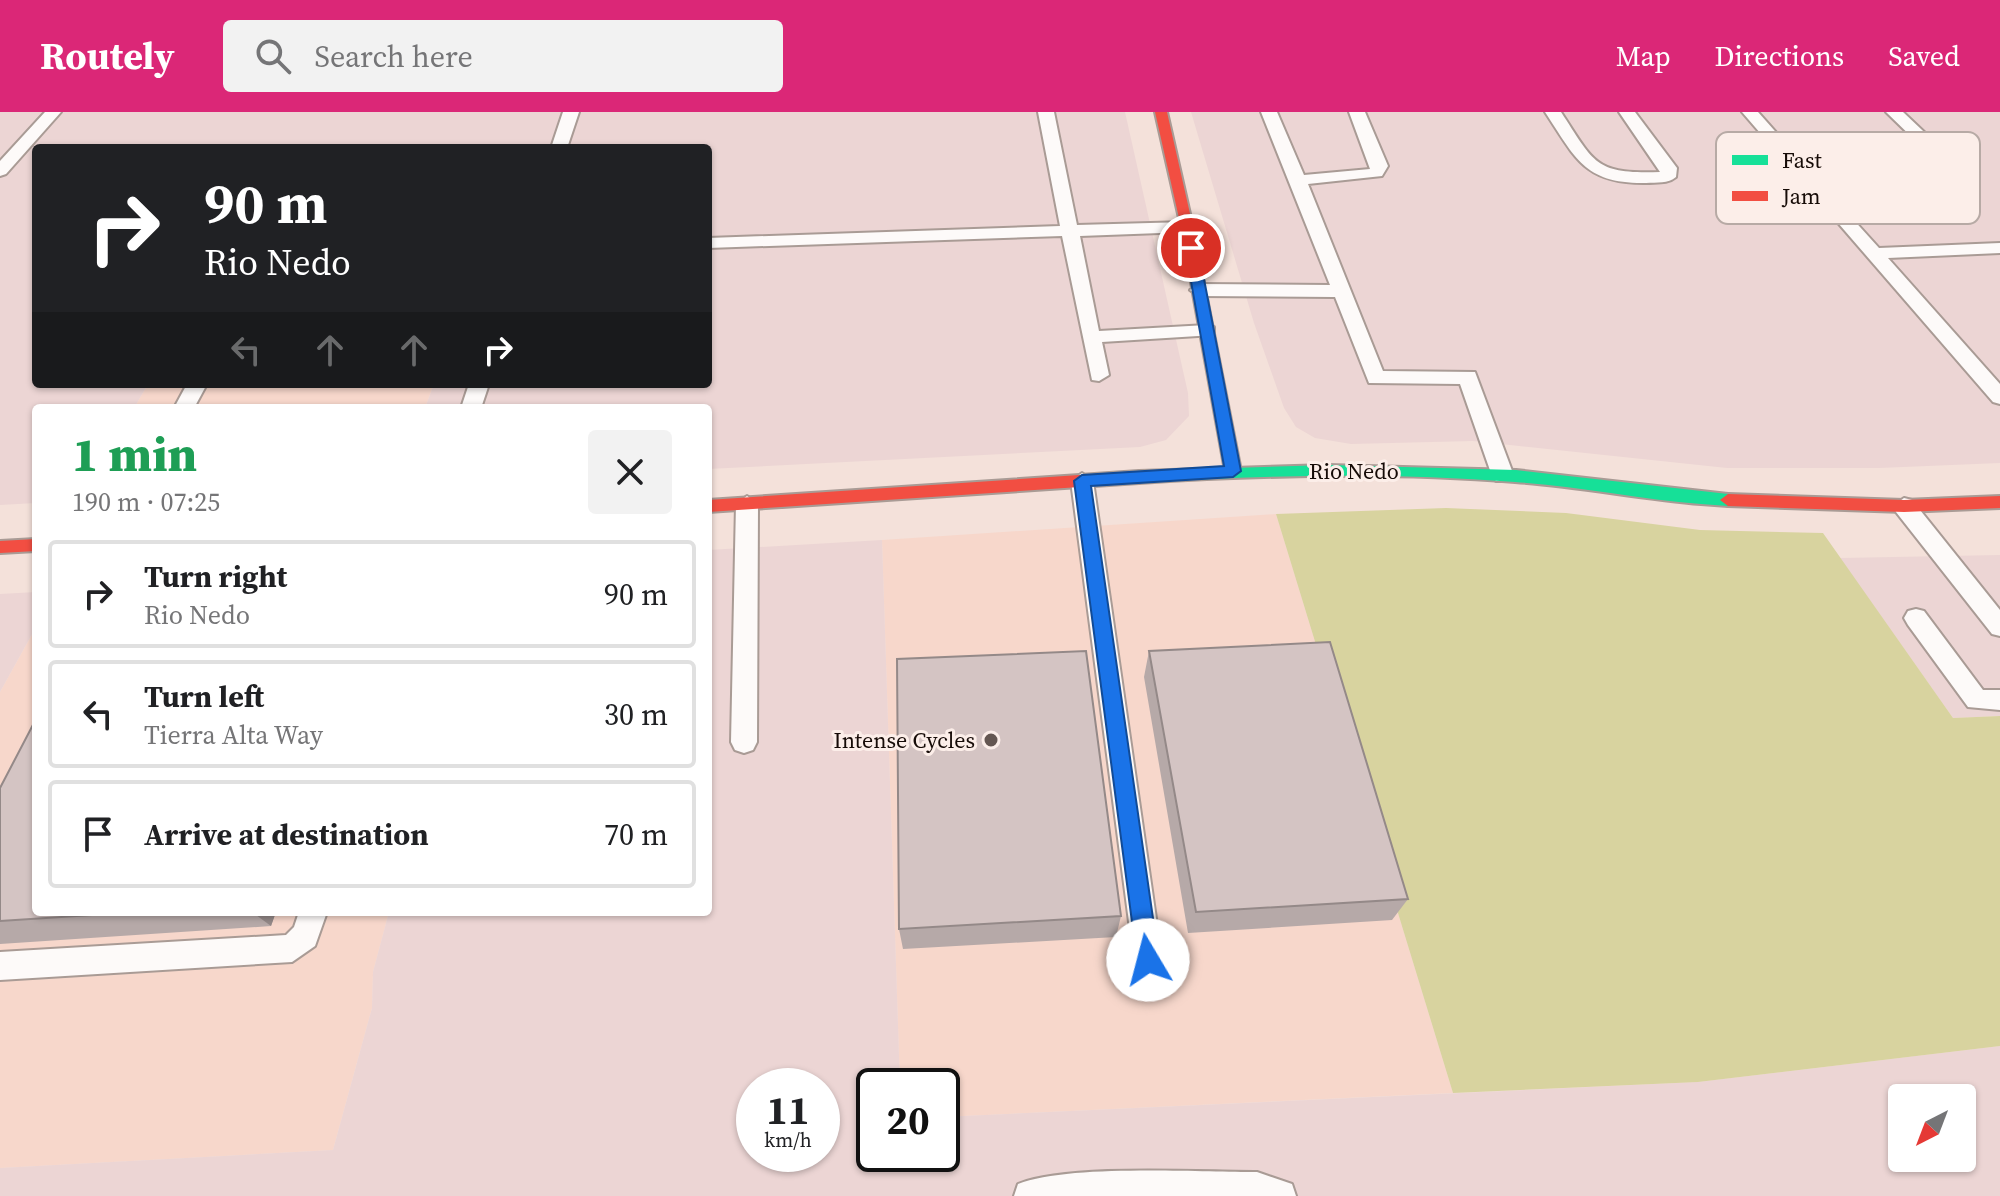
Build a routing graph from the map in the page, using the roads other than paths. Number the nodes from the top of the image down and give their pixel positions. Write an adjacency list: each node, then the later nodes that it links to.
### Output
1 (53, 112): 14 (lane)
2 (571, 112): 13 (lane)
3 (1046, 112): 18 (lane)
4 (1161, 112): 17 (street)
5 (1269, 112): 15 (lane)
6 (1357, 112): 15 (lane)
7 (1553, 112): 8 (lane)
8 (1627, 112)
9 (1750, 112): 11 (lane)
10 (1894, 112): 12 (lane)
11 (1767, 132)
12 (1915, 132)
13 (560, 144)
14 (0, 171)
15 (1298, 180): 23 (lane)
16 (1848, 224): 21 (lane)
17 (1187, 227): 18 (lane); 22 (street)
18 (1069, 231): 19 (lane); 25 (lane)
19 (712, 243)
20 (2000, 248): 21 (lane)
21 (1874, 253): 27 (lane)
22 (1199, 290): 23 (lane); 24 (street)
23 (1340, 291): 29 (lane)
24 (1207, 331): 25 (lane); 28 (street)
25 (1091, 337): 26 (lane)
26 (1099, 375)
27 (2000, 397)
28 (1233, 471): 29 (street, Rio Nedo); 30 (street, Rio Nedo)
29 (1503, 476): 34 (street, Rio Nedo)
30 (1082, 481): 32 (street, Rio Nedo); 42 (lane)
31 (2000, 502): 34 (street, Rio Nedo)
32 (747, 504): 33 (street, Rio Nedo); 40 (lane)
33 (712, 506)
34 (1904, 506): 38 (lane)
35 (32, 545): 36 (street)
36 (0, 547)
37 (1916, 618): 39 (lane)
38 (2000, 627)
39 (2000, 700)
40 (744, 742)
41 (312, 916): 43 (lane)
42 (1148, 960)
43 (0, 966)
44 (1030, 1196): 45 (lane)
45 (1280, 1196)

